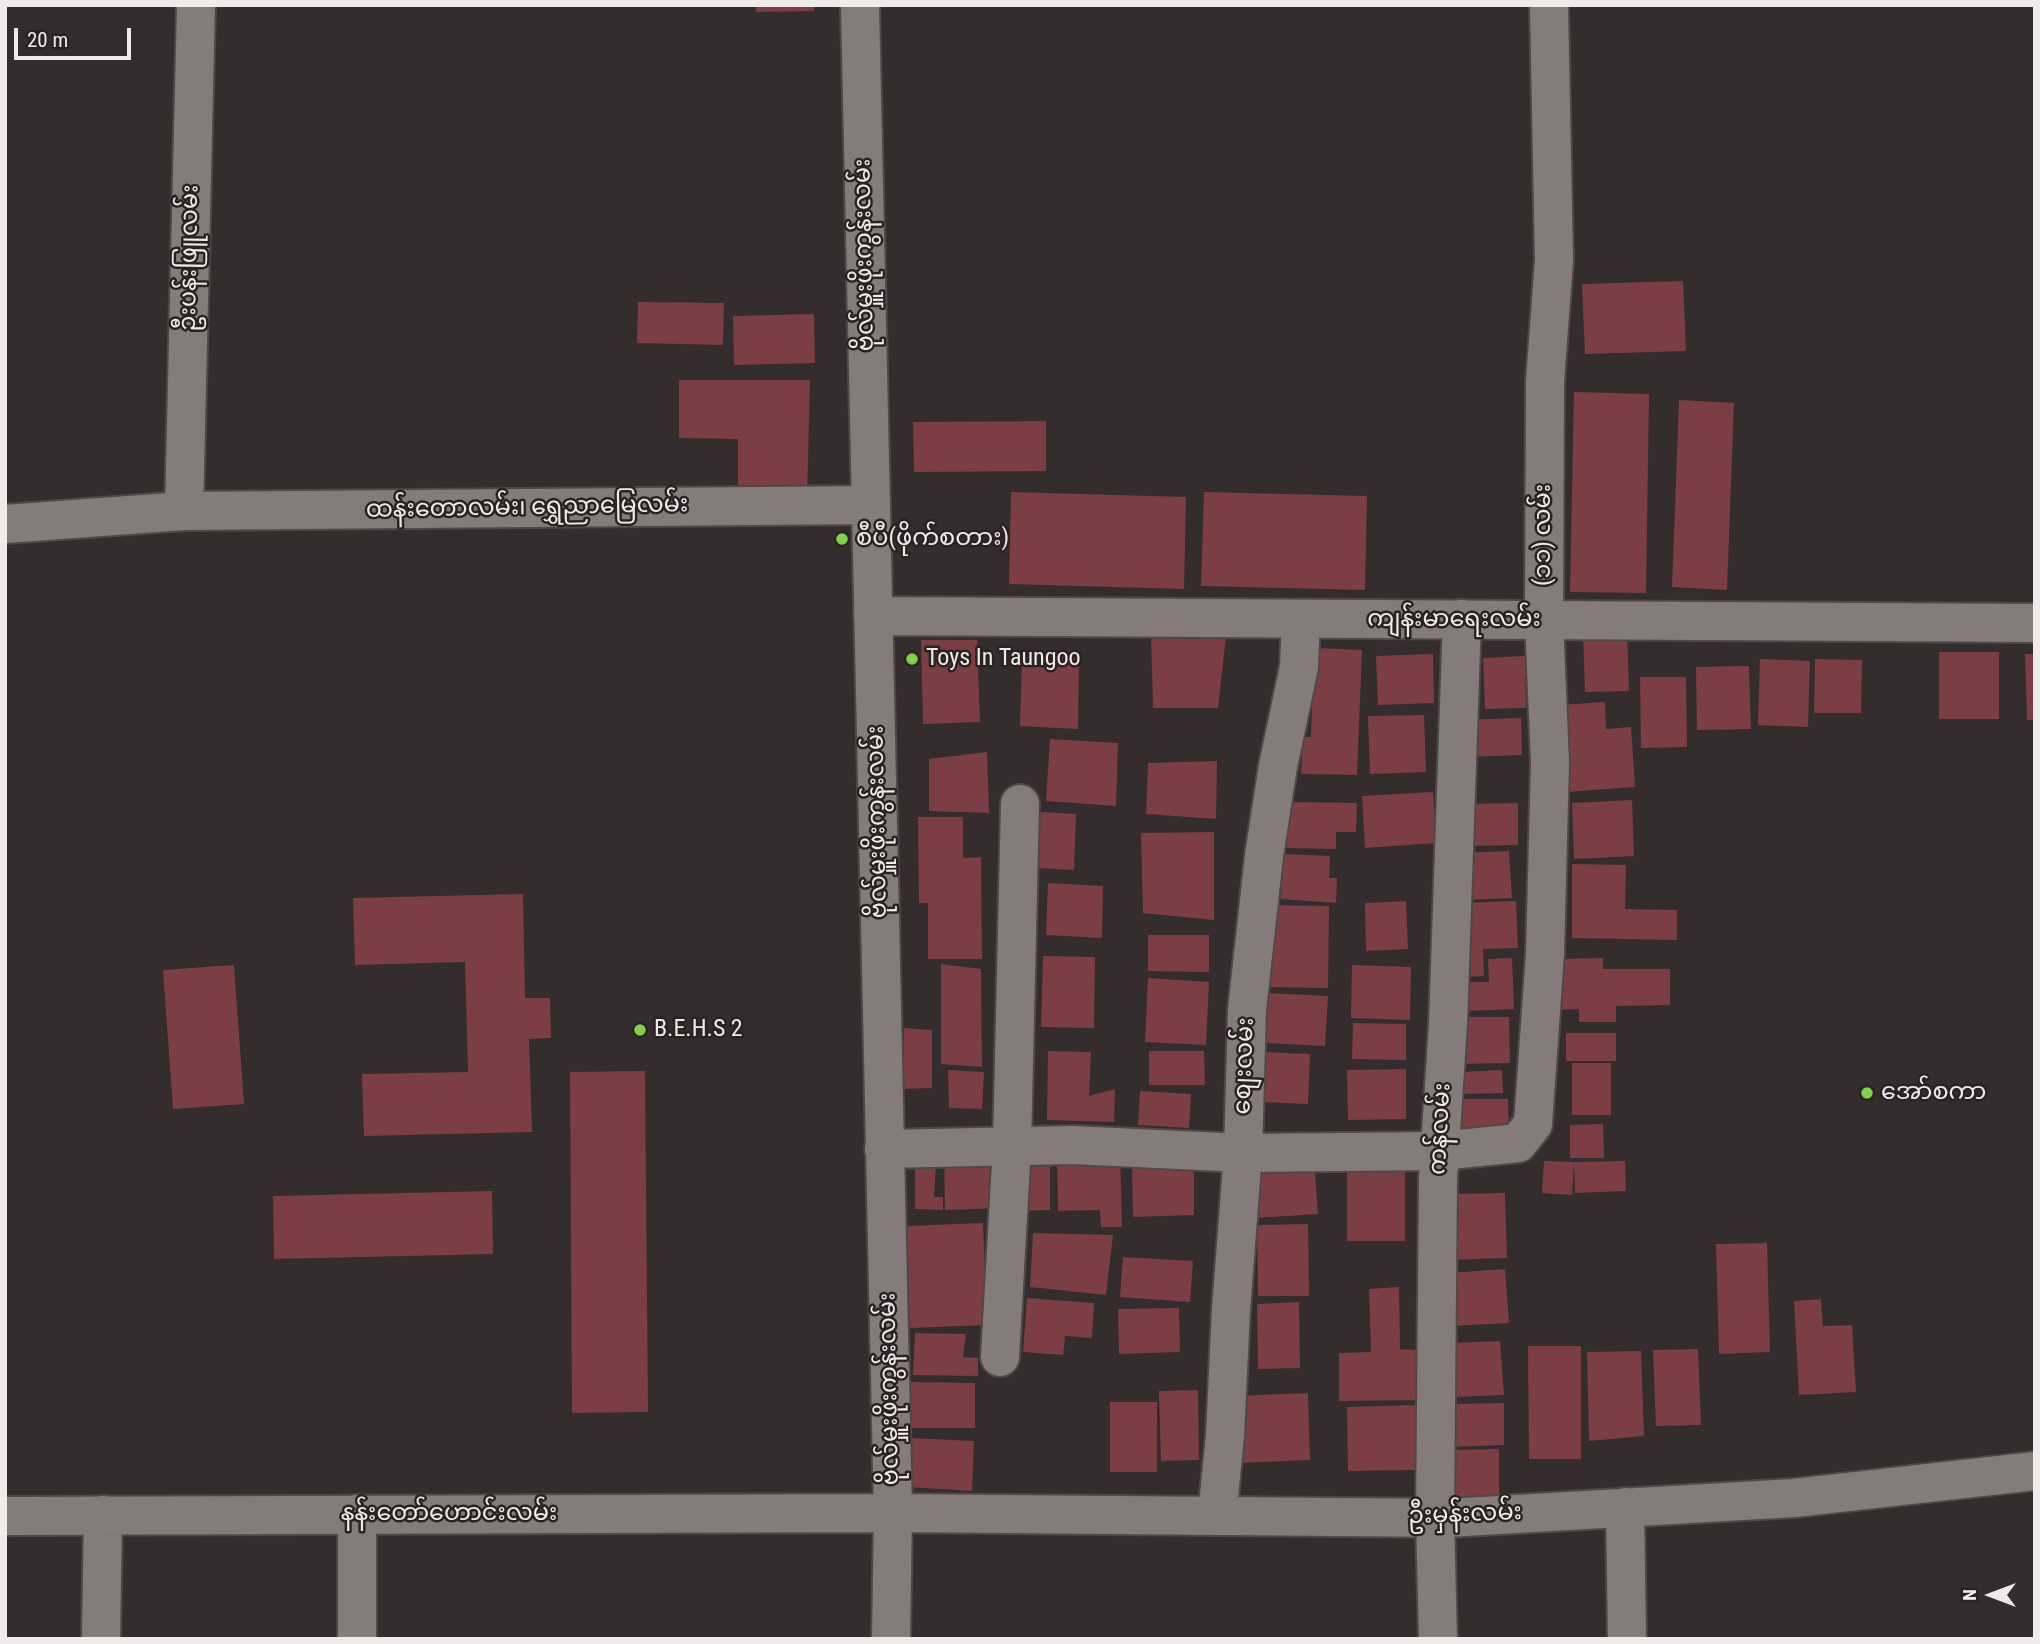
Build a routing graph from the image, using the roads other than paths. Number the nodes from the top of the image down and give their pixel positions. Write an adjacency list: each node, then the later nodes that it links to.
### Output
1 (196, 5): 5 (street, ဦးပန်းဖြူလမ်း)
2 (860, 5): 4 (street, ဗိုလ်မှူးဖိုးကွန်းလမ်း)
3 (1549, 5): 10 (street, (၁၁) လမ်း)
4 (871, 505): 5 (street, ထန်းတောလမ်း၊ ရွှေညာမြေလမ်း); 7 (street, ဗိုလ်မှူးဖိုးကွန်းလမ်း)
5 (184, 511): 6 (street, ထန်းတောလမ်း၊ ရွှေညာမြေလမ်း)
6 (5, 524)
7 (873, 616): 8 (street, ကျန်းမာရေးလမ်း); 14 (street, ဗိုလ်မှူးဖိုးကွန်းလမ်း)
8 (1301, 619): 9 (street, ကျန်းမာရေးလမ်း); 16 (street, စျေးလမ်း)
9 (1462, 619): 10 (street, ကျန်းမာရေးလမ်း); 15 (street, ကန်လမ်း)
10 (1544, 620): 11 (street, ကျန်းမာရေးလမ်း); 15 (street, (၁၁) လမ်း)
11 (2035, 623)
12 (1020, 804): 13 (street)
13 (1012, 1146): 14 (street); 16 (street); 17 (street)
14 (884, 1149): 20 (street, ဗိုလ်မှူးဖိုးကွန်းလမ်း)
15 (1440, 1151): 16 (street); 25 (street, ကန်လမ်း)
16 (1243, 1153): 24 (street, စျေးလမ်း)
17 (1000, 1357)
18 (2035, 1471): 19 (street, ဦးမှန်းလမ်း)
19 (1625, 1507): 25 (street, ဦးမှန်းလမ်း); 30 (street)
20 (893, 1513): 21 (street, နန်းတော်ဟောင်းလမ်း); 24 (street, ဦးမှန်းလမ်း); 28 (street, ဗိုလ်မှူးဖိုးကွန်းလမ်း)
21 (356, 1514): 22 (street, နန်းတော်ဟောင်းလမ်း); 27 (street)
22 (103, 1515): 23 (street, နန်းတော်ဟောင်းလမ်း); 26 (street)
23 (5, 1516)
24 (1217, 1516): 25 (street, ဦးမှန်းလမ်း)
25 (1435, 1518): 29 (street, ကန်လမ်း)
26 (101, 1639)
27 (357, 1639)
28 (891, 1639)
29 (1438, 1639)
30 (1627, 1639)

